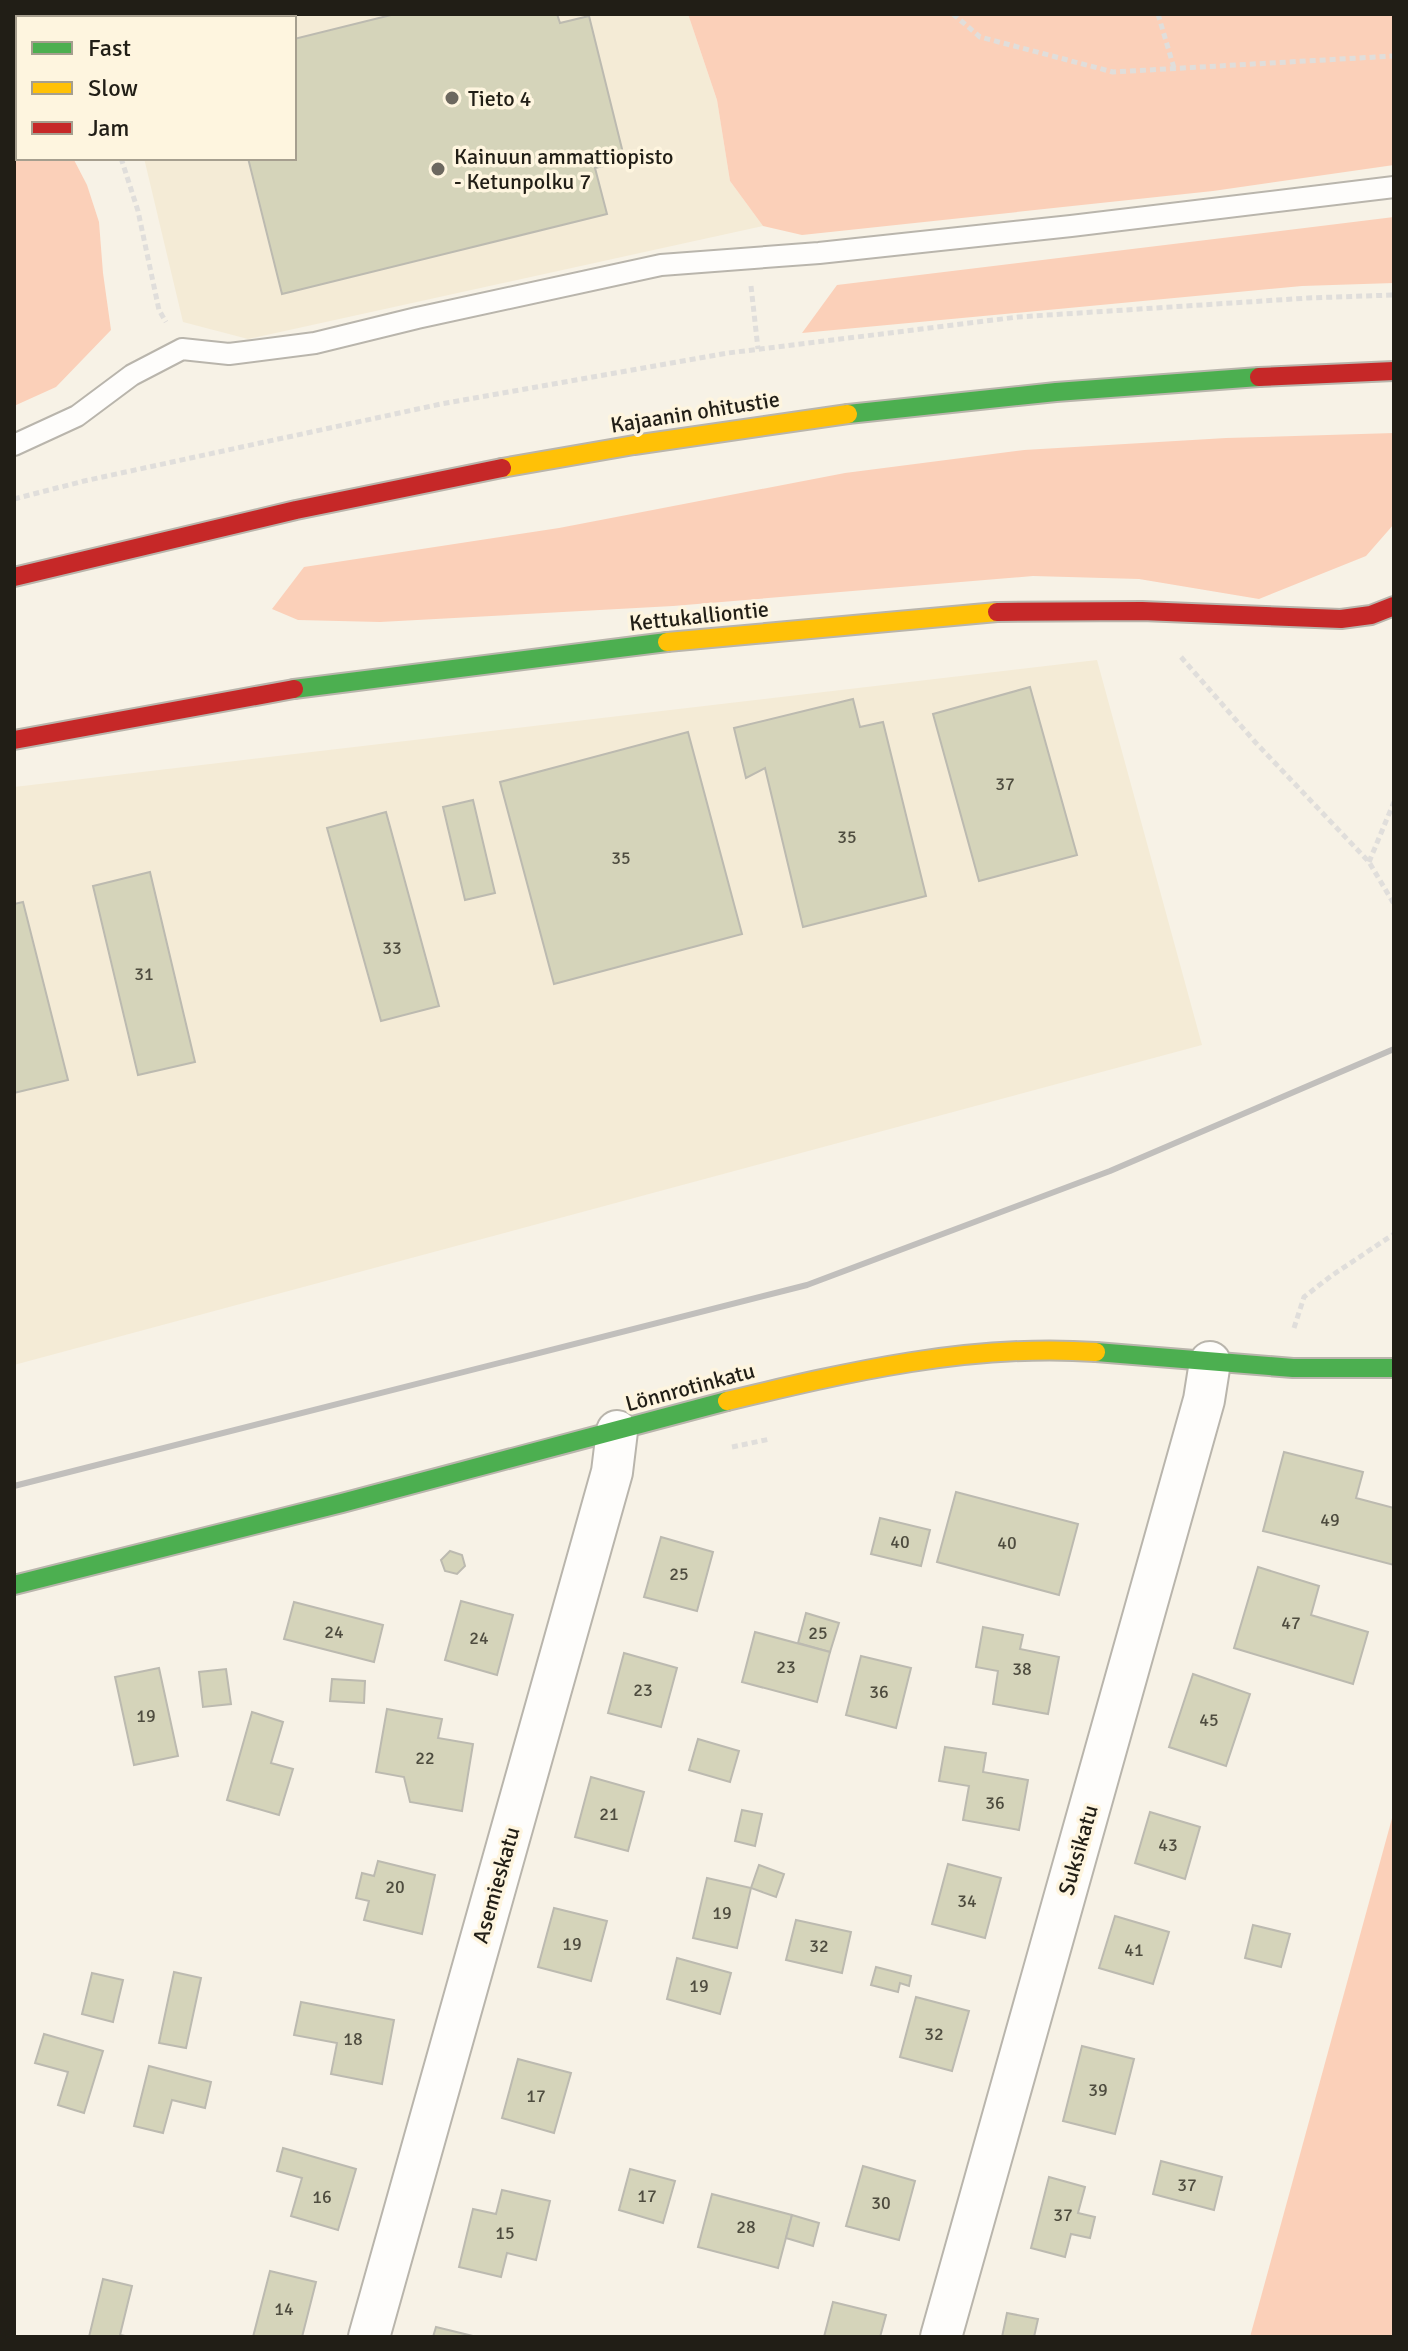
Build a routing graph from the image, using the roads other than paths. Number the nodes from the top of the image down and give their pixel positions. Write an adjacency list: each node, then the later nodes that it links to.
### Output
1 (1394, 187): 3 (lane)
2 (1394, 371): 4 (main road, Kajaanin ohitustie)
3 (14, 445)
4 (14, 577)
5 (1394, 606): 6 (main road, Kettukalliontie)
6 (14, 740)
7 (1210, 1362): 8 (main road, Lönnrotinkatu); 9 (main road, Lönnrotinkatu); 12 (street, Suksikatu)
8 (1394, 1368)
9 (617, 1431): 10 (main road, Lönnrotinkatu); 11 (street, Asemieskatu)
10 (14, 1585)
11 (369, 2337)
12 (941, 2337)

